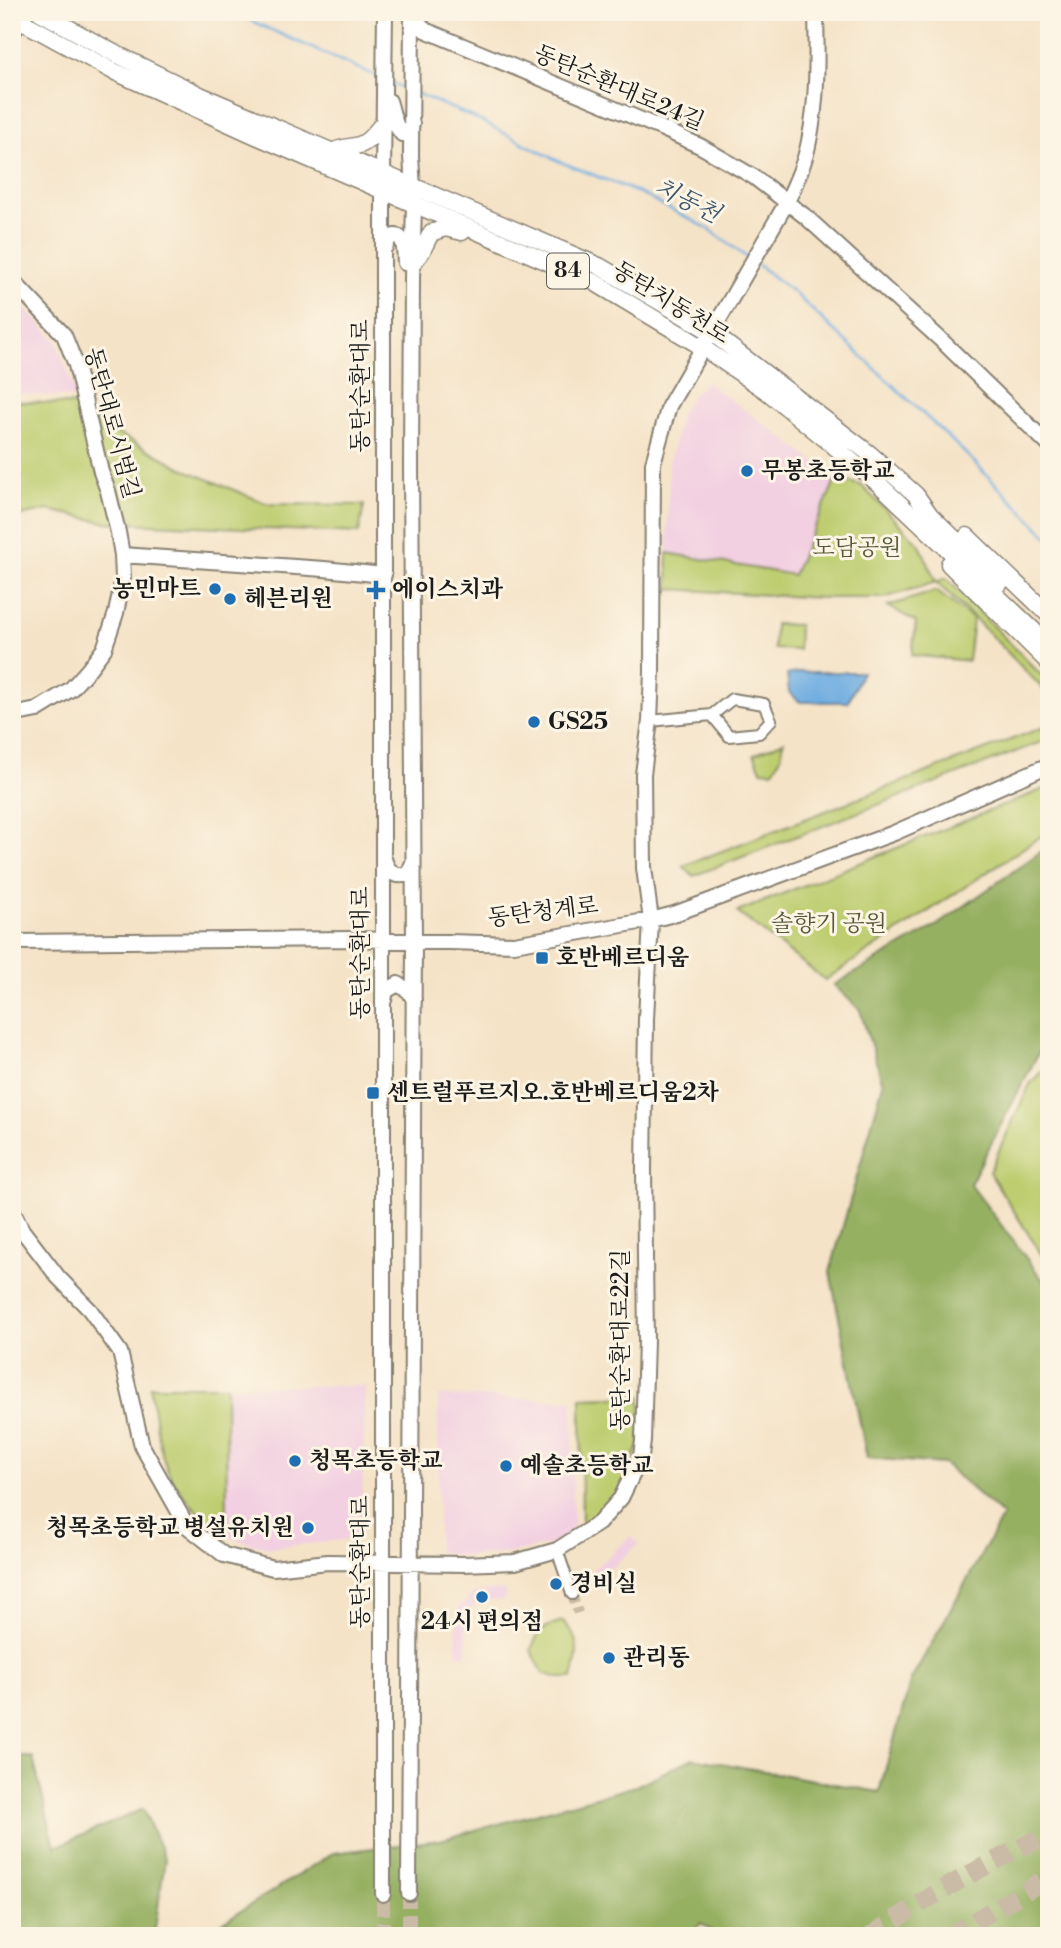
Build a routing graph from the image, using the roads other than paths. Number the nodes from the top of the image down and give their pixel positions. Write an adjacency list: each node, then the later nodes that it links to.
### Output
1 (40, 12): 11 (main road, 동탄치동천로 / 84)
2 (385, 12): 8 (street, 동탄순환대로)
3 (412, 12): 6 (street); 7 (street)
4 (816, 12): 15 (street)
5 (18, 21): 14 (main road, 동탄치동천로 / 84)
6 (425, 30): 7 (street); 15 (street, 동탄순환대로24길)
7 (412, 50): 10 (street)
8 (384, 90): 9 (street, 동탄순환대로); 10 (street)
9 (384, 122): 11 (main road); 12 (street, 동탄순환대로)
10 (411, 129): 13 (street)
11 (331, 152): 12 (main road, 동탄치동천로 / 84)
12 (383, 174): 13 (main road, 동탄치동천로 / 84); 14 (street, 동탄순환대로)
13 (413, 187): 16 (street); 21 (main road, 동탄치동천로 / 84)
14 (384, 192): 16 (main road, 동탄치동천로 / 84); 18 (street, 동탄순환대로)
15 (787, 202): 21 (street); 23 (street, 동탄순환대로24길)
16 (414, 205): 17 (main road, 동탄치동천로 / 84); 19 (street)
17 (471, 229): 19 (main road); 22 (main road, 동탄치동천로 / 84)
18 (384, 249): 19 (street); 27 (street, 동탄순환대로)
19 (412, 271): 37 (street)
20 (12, 280): 26 (street, 동탄대로시범길)
21 (711, 332): 22 (street, 동탄순환대로22길); 24 (main road, 동탄치동천로 / 84)
22 (702, 347): 25 (main road, 동탄치동천로 / 84); 34 (street, 동탄순환대로22길)
23 (1049, 444)
24 (916, 495): 28 (main road); 29 (main road, 동탄치동천로 / 84)
25 (904, 508): 30 (main road, 동탄치동천로 / 84); 31 (main road)
26 (122, 555): 27 (street); 32 (street, 동탄대로시범길)
27 (384, 575): 36 (street, 동탄순환대로)
28 (1049, 615)
29 (1049, 631)
30 (1049, 645)
31 (1049, 663)
32 (12, 715)
33 (712, 715): 33 (street); 34 (street)
34 (650, 721): 38 (street, 동탄순환대로22길)
35 (1049, 765): 38 (street, 동탄청계로)
36 (384, 858): 37 (street); 39 (street, 동탄순환대로)
37 (414, 861): 40 (street)
38 (652, 919): 40 (street, 동탄청계로); 45 (street, 동탄순환대로22길)
39 (384, 939): 40 (street, 동탄청계로); 41 (street, 동탄청계로); 43 (street, 동탄순환대로)
40 (414, 940): 42 (street)
41 (12, 942)
42 (414, 1000): 43 (street); 47 (street)
43 (384, 1001): 46 (street, 동탄순환대로)
44 (12, 1209): 46 (street, 동탄순환대로22길)
45 (557, 1550): 47 (street, 동탄순환대로22길); 48 (street)
46 (383, 1562): 47 (street, 동탄순환대로22길); 50 (street, 동탄순환대로)
47 (410, 1562): 49 (street)
48 (572, 1594)
49 (409, 1893)
50 (383, 1894)

